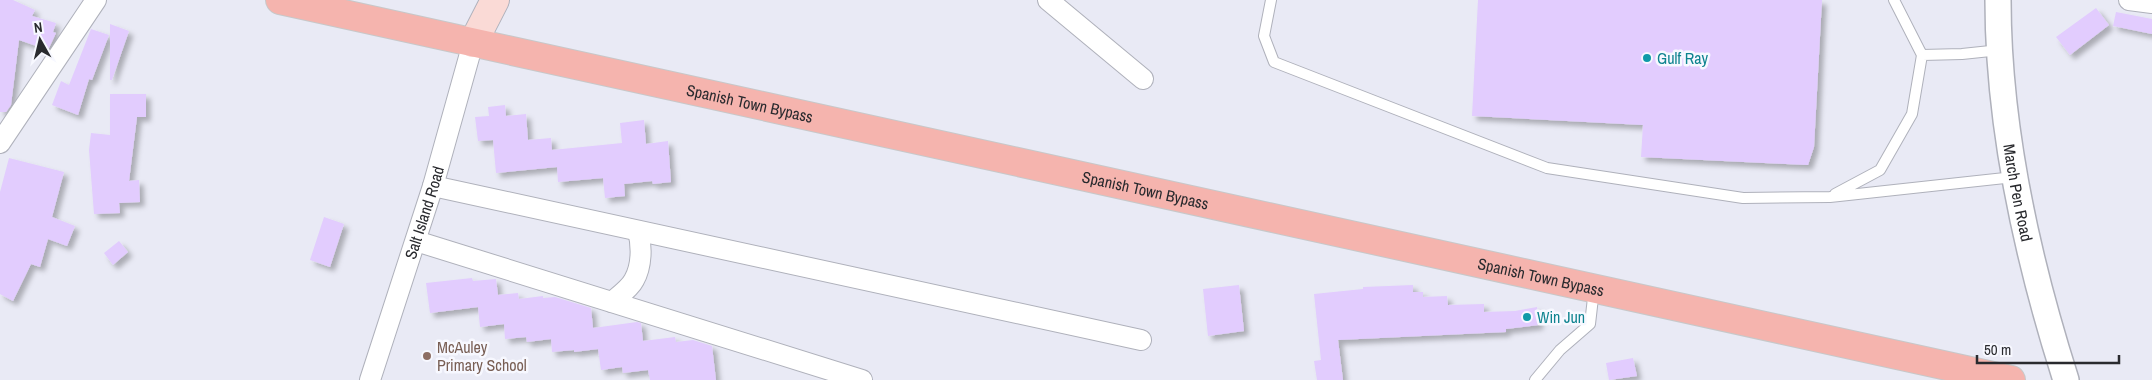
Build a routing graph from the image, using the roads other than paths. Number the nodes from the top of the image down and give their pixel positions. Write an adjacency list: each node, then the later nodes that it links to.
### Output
1 (96, 0): 14 (street)
2 (280, 0): 10 (main road, Spanish Town Bypass)
3 (494, 0): 10 (main road)
4 (1048, 0): 13 (street)
5 (1272, 0): 17 (lane)
6 (1894, 0): 12 (lane)
7 (1998, 0): 11 (street, March Pen Road)
8 (2129, 0): 9 (street)
9 (2152, 3)
10 (473, 43): 16 (street, Salt Island Road); 20 (main road, Spanish Town Bypass)
11 (2000, 50): 12 (lane); 15 (street, March Pen Road)
12 (1922, 55): 17 (lane)
13 (1144, 79)
14 (0, 143)
15 (2014, 177): 17 (lane); 27 (street, March Pen Road)
16 (433, 186): 18 (street); 19 (street, Salt Island Road)
17 (1830, 197)
18 (638, 230): 21 (street); 22 (street)
19 (416, 241): 21 (street); 23 (street, Salt Island Road)
20 (1594, 288): 25 (lane); 26 (main road, Spanish Town Bypass)
21 (612, 302): 24 (street)
22 (1141, 340)
23 (370, 380)
24 (862, 380)
25 (1535, 380)
26 (2011, 380)
27 (2066, 380)

